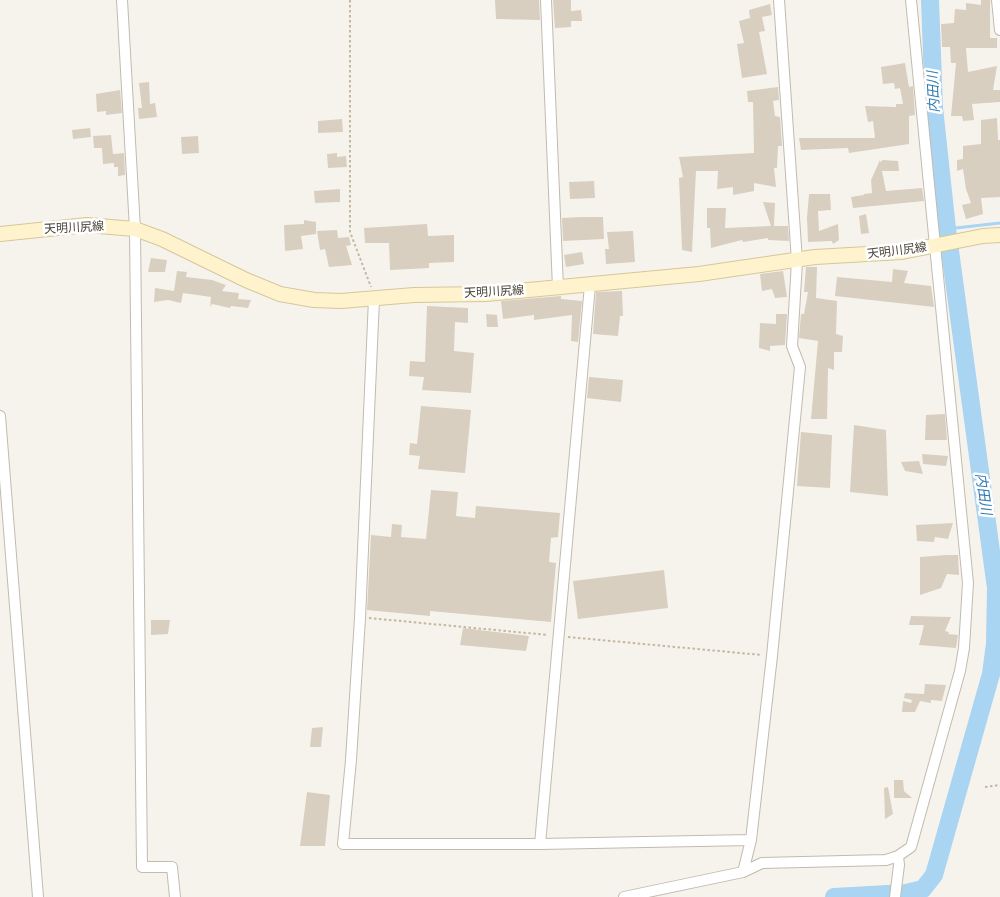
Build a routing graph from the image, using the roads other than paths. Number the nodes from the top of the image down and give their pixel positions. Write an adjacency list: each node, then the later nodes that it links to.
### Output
1 (122, 0): 7 (street)
2 (546, 0): 13 (street)
3 (779, 0): 11 (street)
4 (911, 0): 10 (street)
5 (997, 0): 6 (street)
6 (1000, 30)
7 (135, 229): 8 (main road, 天明川尻線); 14 (main road, 天明川尻線); 21 (street)
8 (0, 234)
9 (1000, 234): 10 (main road, 天明川尻線)
10 (939, 245): 11 (main road, 天明川尻線); 18 (street)
11 (797, 261): 12 (main road, 天明川尻線); 16 (street)
12 (590, 285): 13 (main road, 天明川尻線); 17 (street)
13 (558, 288): 14 (main road, 天明川尻線)
14 (374, 299): 17 (street)
15 (0, 416): 20 (street)
16 (750, 840): 17 (street); 19 (street)
17 (540, 844)
18 (899, 860): 19 (street); 23 (street)
19 (743, 872): 22 (street)
20 (38, 897)
21 (175, 897)
22 (624, 897)
23 (895, 897)

